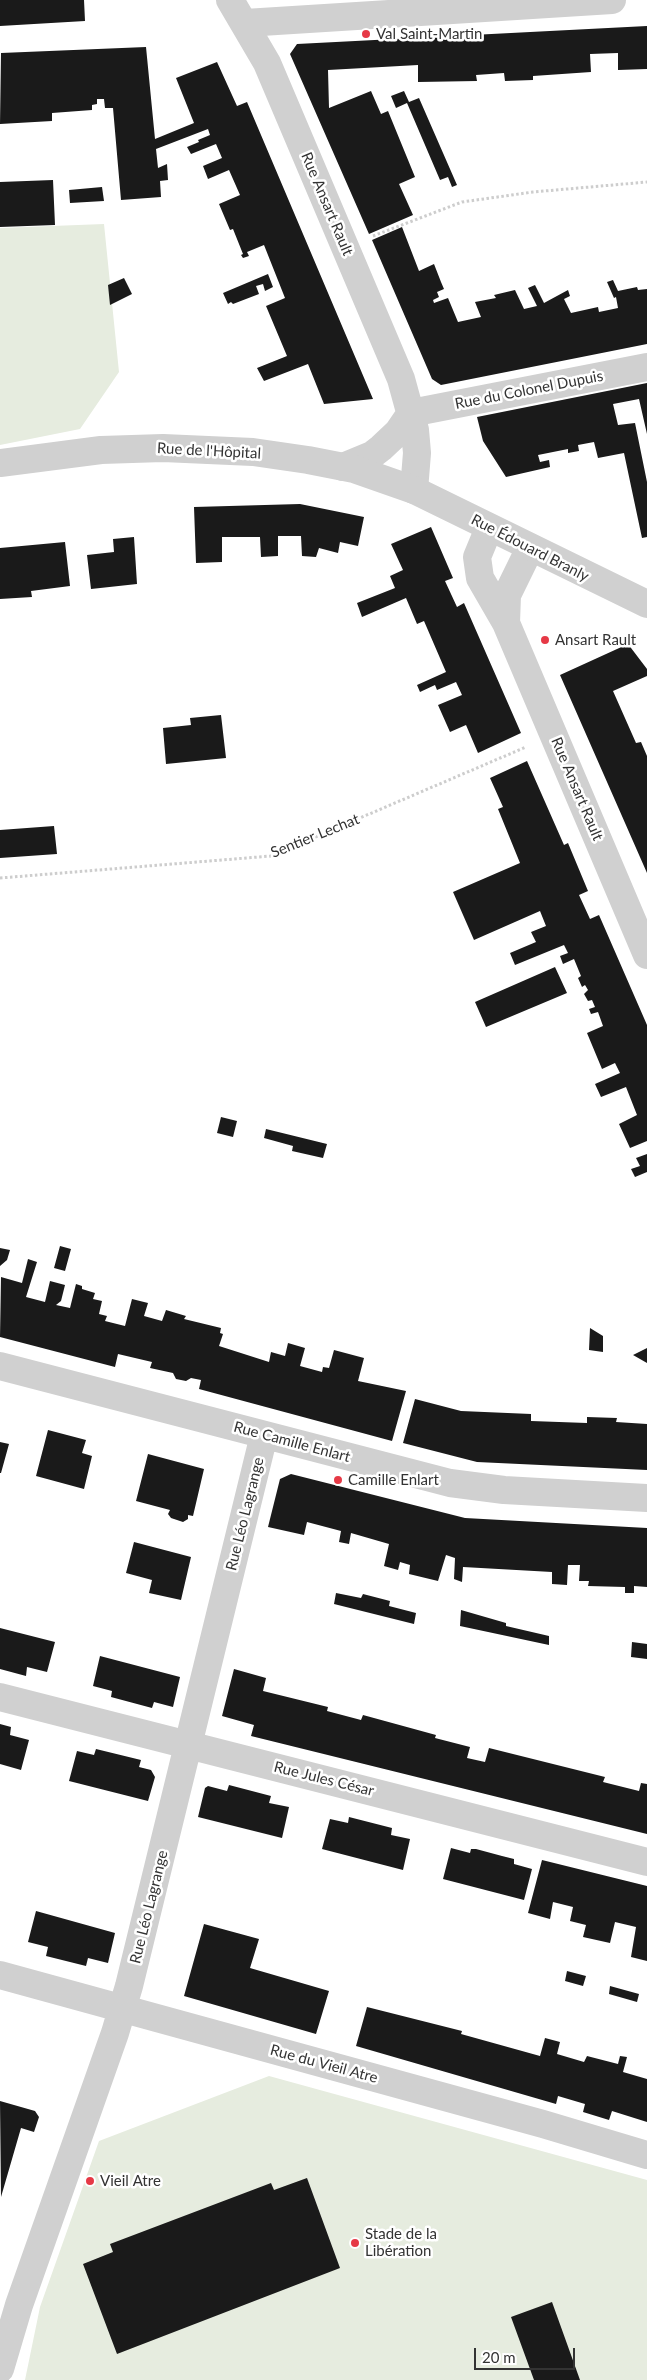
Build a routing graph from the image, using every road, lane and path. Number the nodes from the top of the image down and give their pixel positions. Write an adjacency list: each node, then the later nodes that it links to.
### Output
1 (230, 0): 3 (street, Rue Ansart Rault)
2 (612, 0): 3 (street)
3 (245, 23): 5 (street, Rue Ansart Rault)
4 (647, 182): 5 (path)
5 (345, 248): 7 (street, Rue Ansart Rault)
6 (647, 367): 7 (street, Rue du Colonel Dupuis)
7 (411, 413): 9 (street); 10 (street, Rue Ansart Rault)
8 (0, 463): 9 (street, Rue de l'Hôpital)
9 (343, 467): 10 (street, Rue de l'Hôpital)
10 (414, 490): 11 (street, Rue Édouard Branly)
11 (490, 528): 12 (street, Rue Édouard Branly); 14 (street, Rue Ansart Rault)
12 (530, 548): 13 (street, Rue Édouard Branly); 14 (street, Rue Ansart Rault)
13 (647, 604)
14 (506, 623): 15 (street, Rue Ansart Rault)
15 (554, 735): 16 (path, Sentier Lechat); 17 (street, Rue Ansart Rault)
16 (0, 878)
17 (647, 955)
18 (0, 1366): 19 (street, Rue Camille Enlart)
19 (264, 1435): 20 (street, Rue Camille Enlart); 22 (street, Rue Léo Lagrange)
20 (647, 1498)
21 (0, 1697): 22 (street, Rue Jules César)
22 (189, 1745): 23 (street, Rue Jules César); 25 (street, Rue Léo Lagrange)
23 (647, 1862)
24 (3, 1983): 25 (street, Rue du Vieil Atre)
25 (122, 2009): 26 (street, Rue du Vieil Atre); 27 (street, Rue Léo Lagrange)
26 (647, 2155)
27 (0, 2369)

